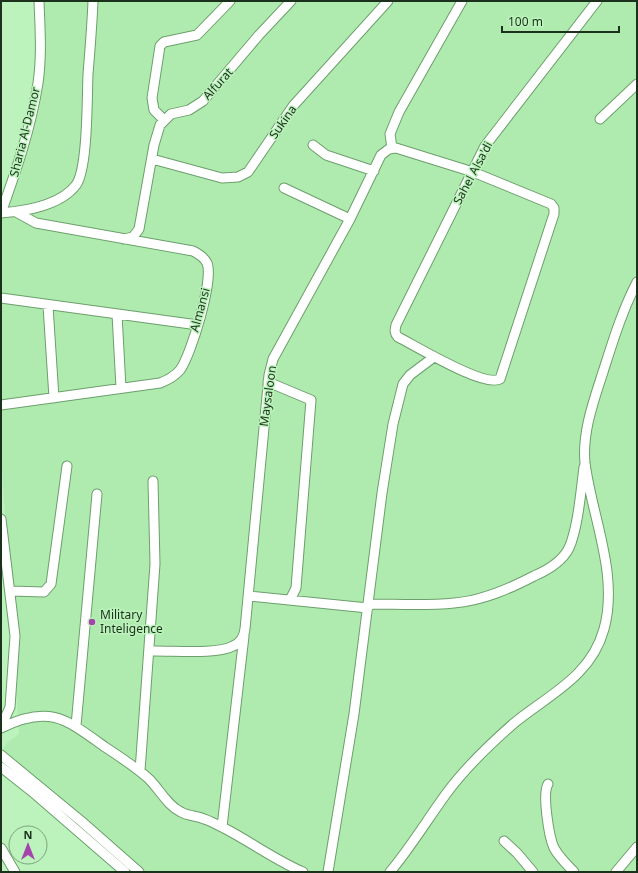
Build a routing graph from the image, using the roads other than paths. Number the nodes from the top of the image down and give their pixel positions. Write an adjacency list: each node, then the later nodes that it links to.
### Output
1 (40, 1): 18 (street, Sharia Al-Damor)
2 (93, 1): 17 (street)
3 (230, 1): 9 (street)
4 (291, 1): 9 (street, Alfurat)
5 (388, 1): 13 (street, Sukina)
6 (462, 1): 12 (street)
7 (597, 1): 15 (street, Sahel Alsa'di)
8 (637, 84): 10 (street)
9 (164, 120): 13 (street)
10 (600, 120)
11 (313, 145): 14 (street)
12 (392, 148): 14 (street, Maysaloon); 15 (street)
13 (152, 159): 20 (street)
14 (374, 171): 19 (street, Maysaloon)
15 (473, 172): 26 (street, Sahel Alsa'di); 26 (street)
16 (284, 188): 19 (street)
17 (16, 212): 18 (street); 20 (street, Almansi)
18 (1, 213)
19 (350, 219): 27 (street, Maysaloon)
20 (117, 238): 25 (street, Almansi)
21 (637, 282): 31 (street)
22 (1, 298): 23 (street)
23 (48, 306): 24 (street); 29 (street)
24 (117, 314): 25 (street); 28 (street)
25 (198, 325): 28 (street, Almansi)
26 (434, 356): 39 (street)
27 (268, 382): 37 (street, Maysaloon); 38 (street)
28 (121, 388): 29 (street, Almansi)
29 (54, 398): 30 (street, Almansi)
30 (1, 405)
31 (585, 461): 39 (street); 57 (street)
32 (67, 466): 36 (street)
33 (153, 480): 41 (street)
34 (97, 494): 42 (street)
35 (1, 519): 36 (street)
36 (7, 586): 43 (street)
37 (249, 596): 38 (street); 40 (street, Maysaloon)
38 (290, 600): 39 (street)
39 (368, 606): 56 (street)
40 (244, 635): 41 (street); 48 (street, Maysaloon)
41 (149, 651): 46 (street)
42 (76, 726): 43 (street); 46 (street)
43 (1, 728)
44 (1, 755): 54 (street)
45 (1, 767): 53 (street)
46 (140, 771): 48 (street)
47 (548, 784): 59 (street)
48 (222, 827): 55 (street)
49 (504, 841): 58 (street)
50 (637, 847): 60 (street)
51 (1, 848): 52 (street)
52 (15, 872)
53 (125, 872)
54 (139, 872)
55 (303, 872)
56 (328, 872)
57 (390, 872)
58 (533, 872)
59 (574, 872)
60 (616, 872)

